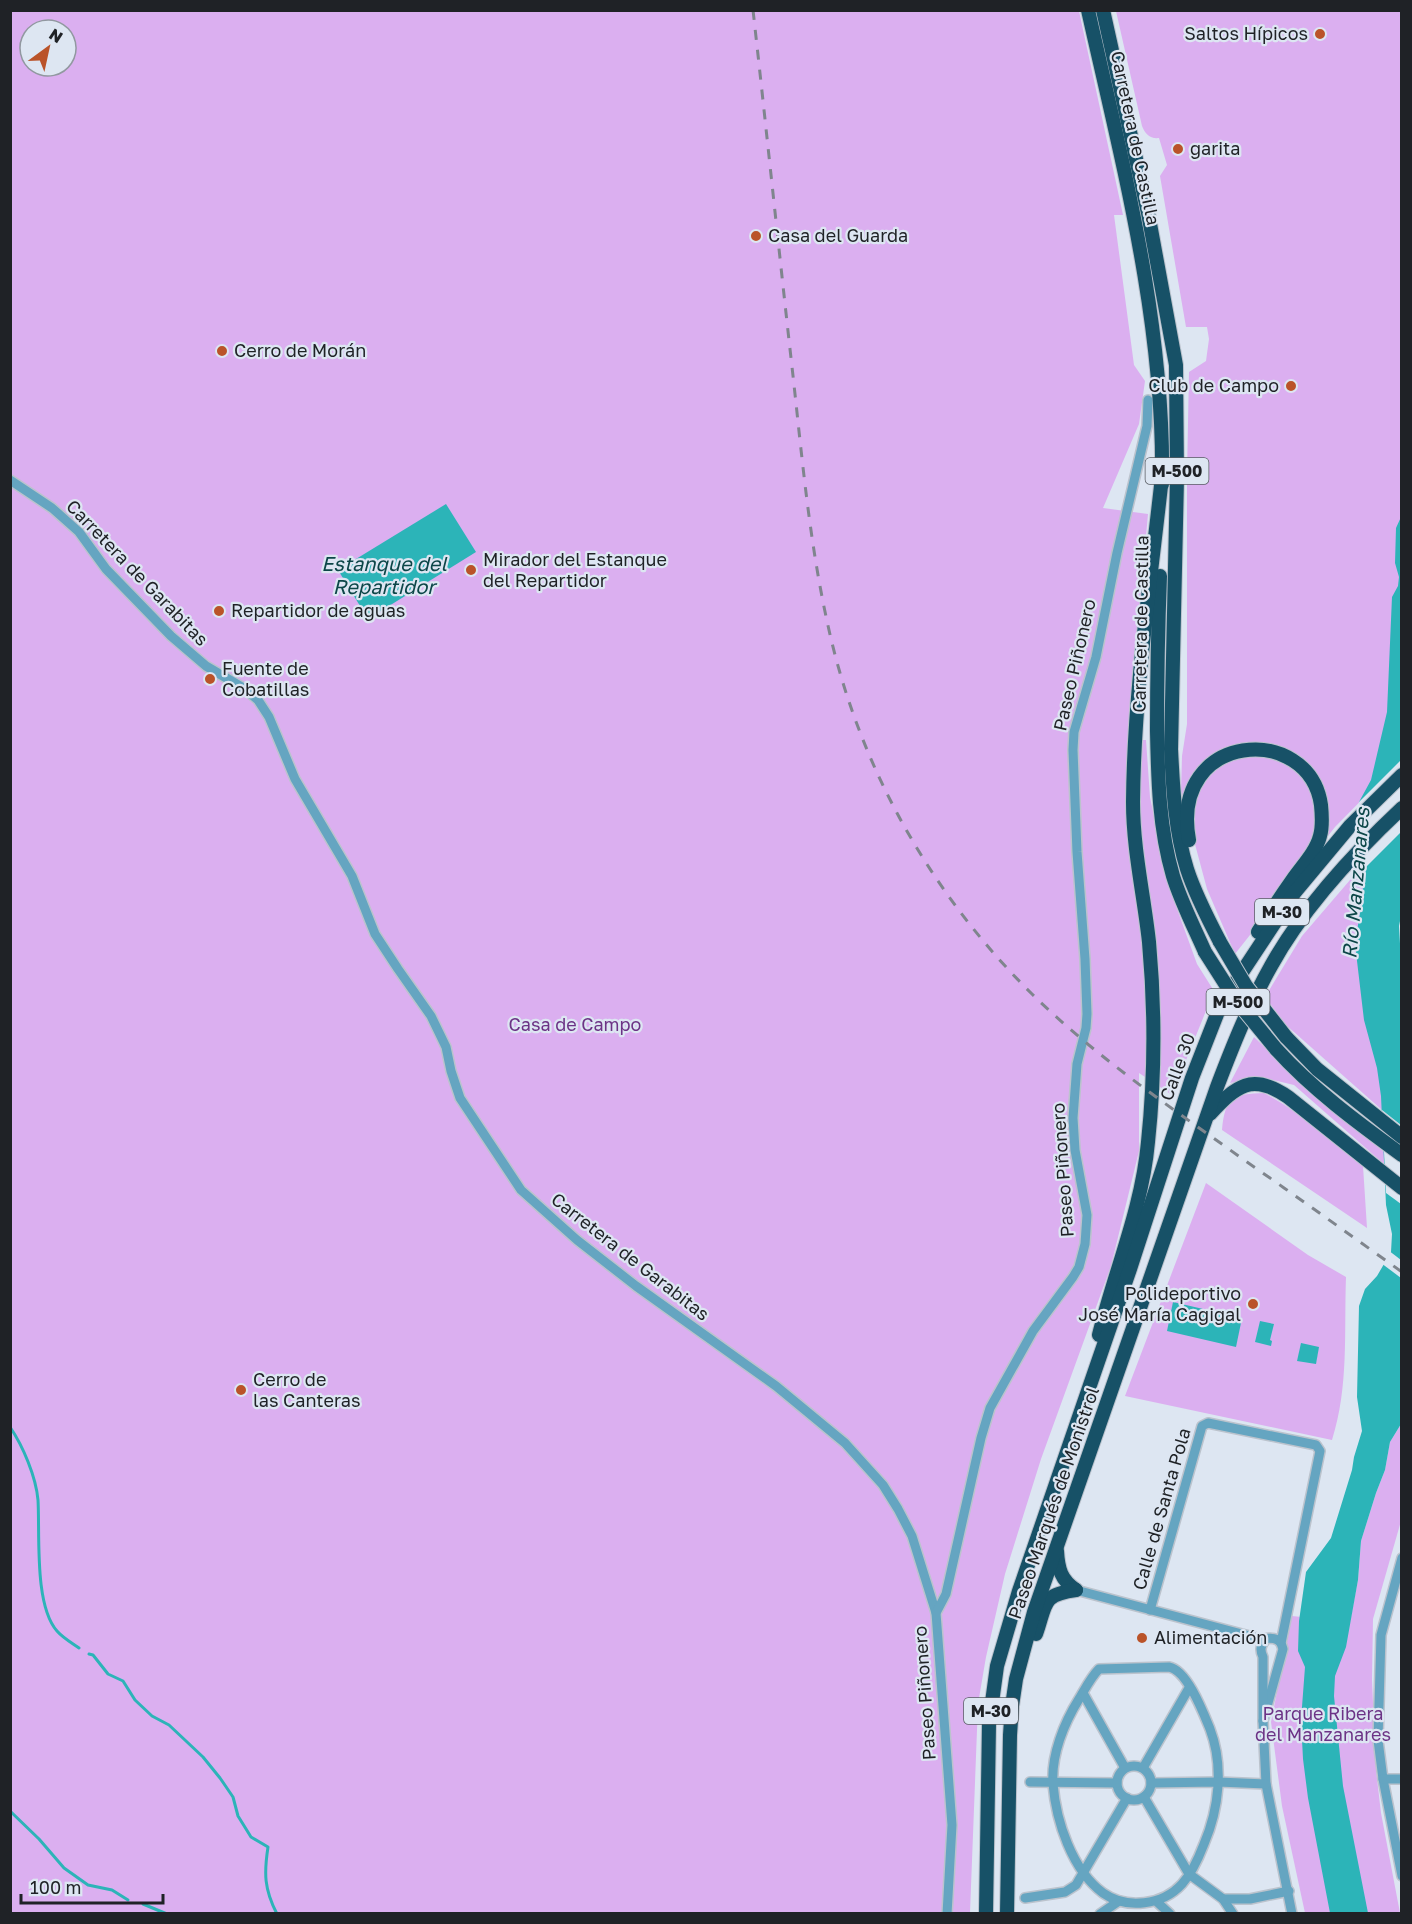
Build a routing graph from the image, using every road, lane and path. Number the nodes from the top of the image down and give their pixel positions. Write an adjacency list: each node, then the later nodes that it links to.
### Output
1 (1088, 10): 4 (highway, Carretera de Castilla / M-500)
2 (1103, 10): 8 (highway, Carretera de Castilla / M-500)
3 (1148, 400): 19 (street, Paseo Piñonero)
4 (1162, 477): 12 (highway, Carretera de Castilla / M-500, bridge); 14 (highway)
5 (10, 480): 19 (street, Carretera de Garabitas)
6 (1401, 775): 9 (highway, Calle 30 / M-30)
7 (1401, 808): 10 (highway, M-30)
8 (1217, 937): 9 (highway); 11 (highway, Carretera de Castilla / M-500, bridge)
9 (1221, 1004): 14 (highway, Calle 30 / M-30)
10 (1207, 1118): 13 (highway); 15 (highway, Paseo Marqués de Monistrol / M-30)
11 (1401, 1137)
12 (1401, 1155)
13 (1401, 1188)
14 (1077, 1421): 49 (highway, Paseo Marqués de Monistrol / M-30)
15 (1057, 1548): 17 (highway); 24 (highway, Paseo Marqués de Monistrol / M-30)
16 (1401, 1558): 30 (street)
17 (1076, 1590): 18 (street); 24 (highway)
18 (1150, 1610): 20 (street); 21 (street, Calle de Santa Pola)
19 (936, 1613): 48 (street, Paseo Piñonero)
20 (1264, 1640): 21 (street); 22 (street)
21 (1281, 1643): 23 (street)
22 (1263, 1657): 23 (street); 27 (street)
23 (1279, 1657): 27 (street)
24 (1016, 1679): 50 (highway, Paseo Marqués de Monistrol / M-30)
25 (1190, 1688): 26 (street); 29 (street); 33 (street)
26 (1083, 1693): 28 (street); 34 (street)
27 (1263, 1721): 37 (street)
28 (1125, 1768): 29 (street); 35 (street)
29 (1143, 1768): 36 (street)
30 (1383, 1779): 31 (street); 42 (street)
31 (1401, 1779)
32 (1030, 1782): 34 (street)
33 (1218, 1782): 36 (street); 37 (street); 41 (street)
34 (1053, 1783): 35 (street); 40 (street)
35 (1117, 1783): 39 (street)
36 (1151, 1783): 38 (street)
37 (1266, 1784): 43 (street)
38 (1144, 1797): 39 (street); 41 (street)
39 (1127, 1798): 40 (street)
40 (1085, 1873): 44 (street); 46 (street)
41 (1189, 1874): 45 (street); 47 (street)
42 (1401, 1876)
43 (1289, 1891): 45 (street); 54 (street)
44 (1025, 1898)
45 (1223, 1899): 53 (street)
46 (1119, 1901): 47 (street); 51 (street)
47 (1156, 1901): 52 (street)
48 (947, 1914)
49 (986, 1914)
50 (1007, 1914)
51 (1100, 1914)
52 (1170, 1914)
53 (1233, 1914)
54 (1292, 1914)

